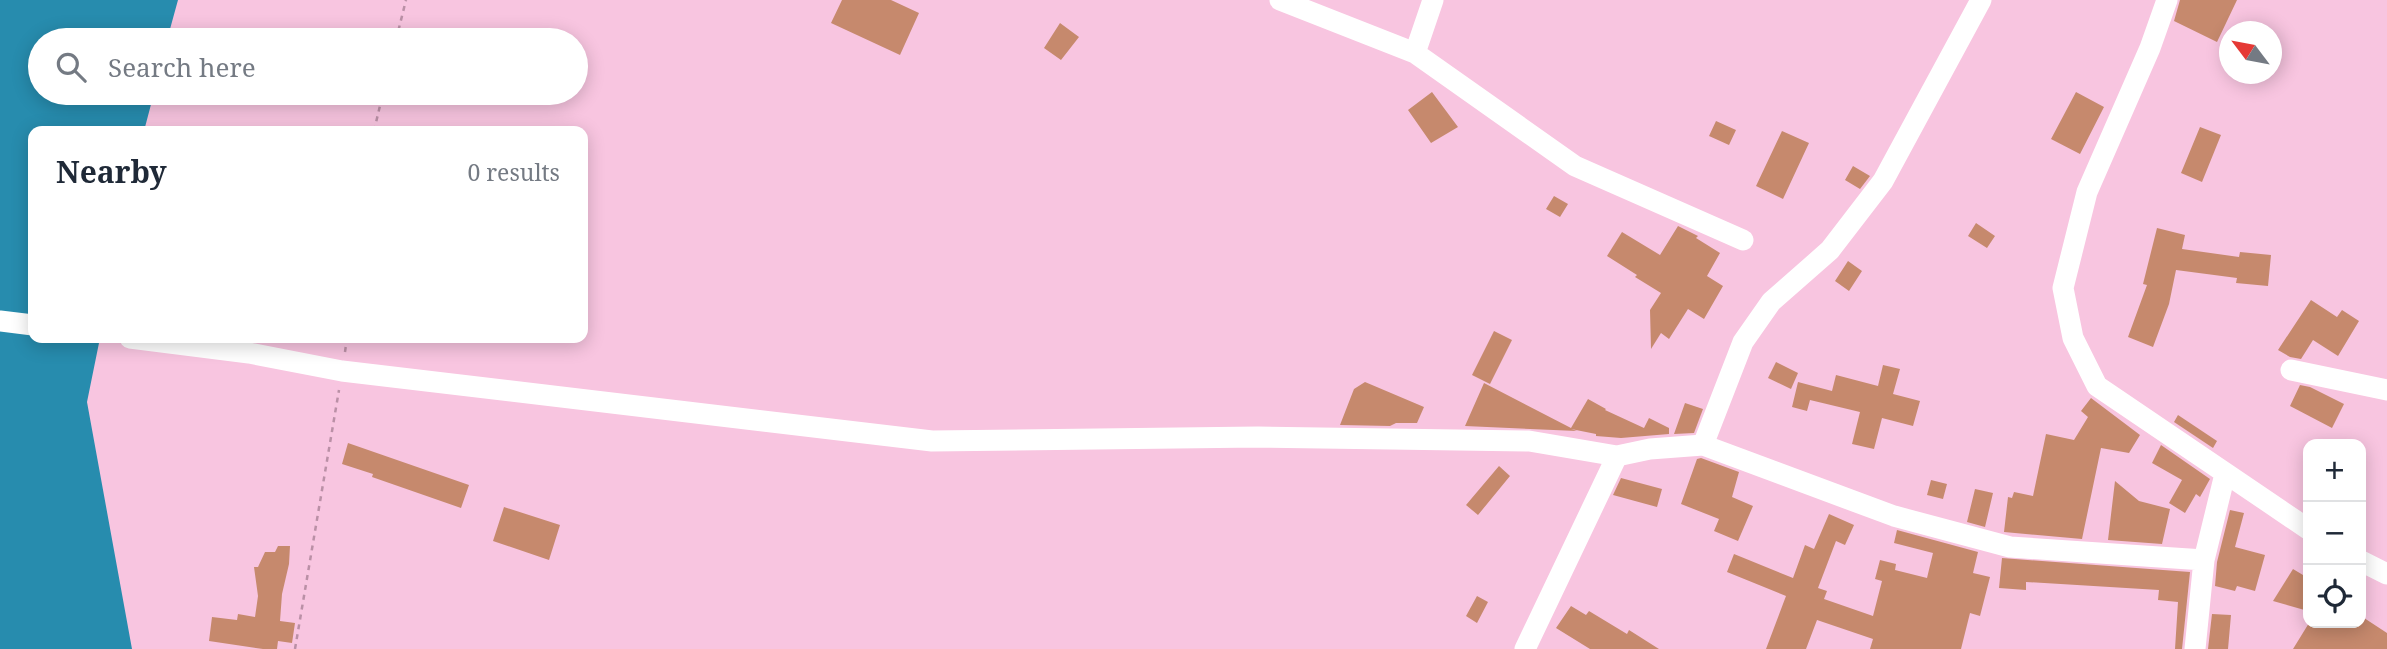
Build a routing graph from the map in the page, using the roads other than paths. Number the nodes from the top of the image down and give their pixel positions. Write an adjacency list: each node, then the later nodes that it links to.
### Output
1 (1280, 0): 5 (street)
2 (1433, 0): 5 (street)
3 (1981, 0): 12 (street)
4 (2167, 0): 14 (street)
5 (1415, 52): 6 (street)
6 (1743, 240)
7 (0, 321): 8 (street)
8 (28, 325)
9 (170, 343): 13 (street)
10 (2291, 370): 11 (street)
11 (2387, 390)
12 (1703, 445): 13 (street); 16 (street)
13 (1617, 456): 19 (street)
14 (2225, 474): 15 (street); 16 (street)
15 (2303, 526)
16 (2204, 560): 20 (street)
17 (2366, 564): 18 (street)
18 (2387, 574)
19 (1525, 649)
20 (2195, 649)

